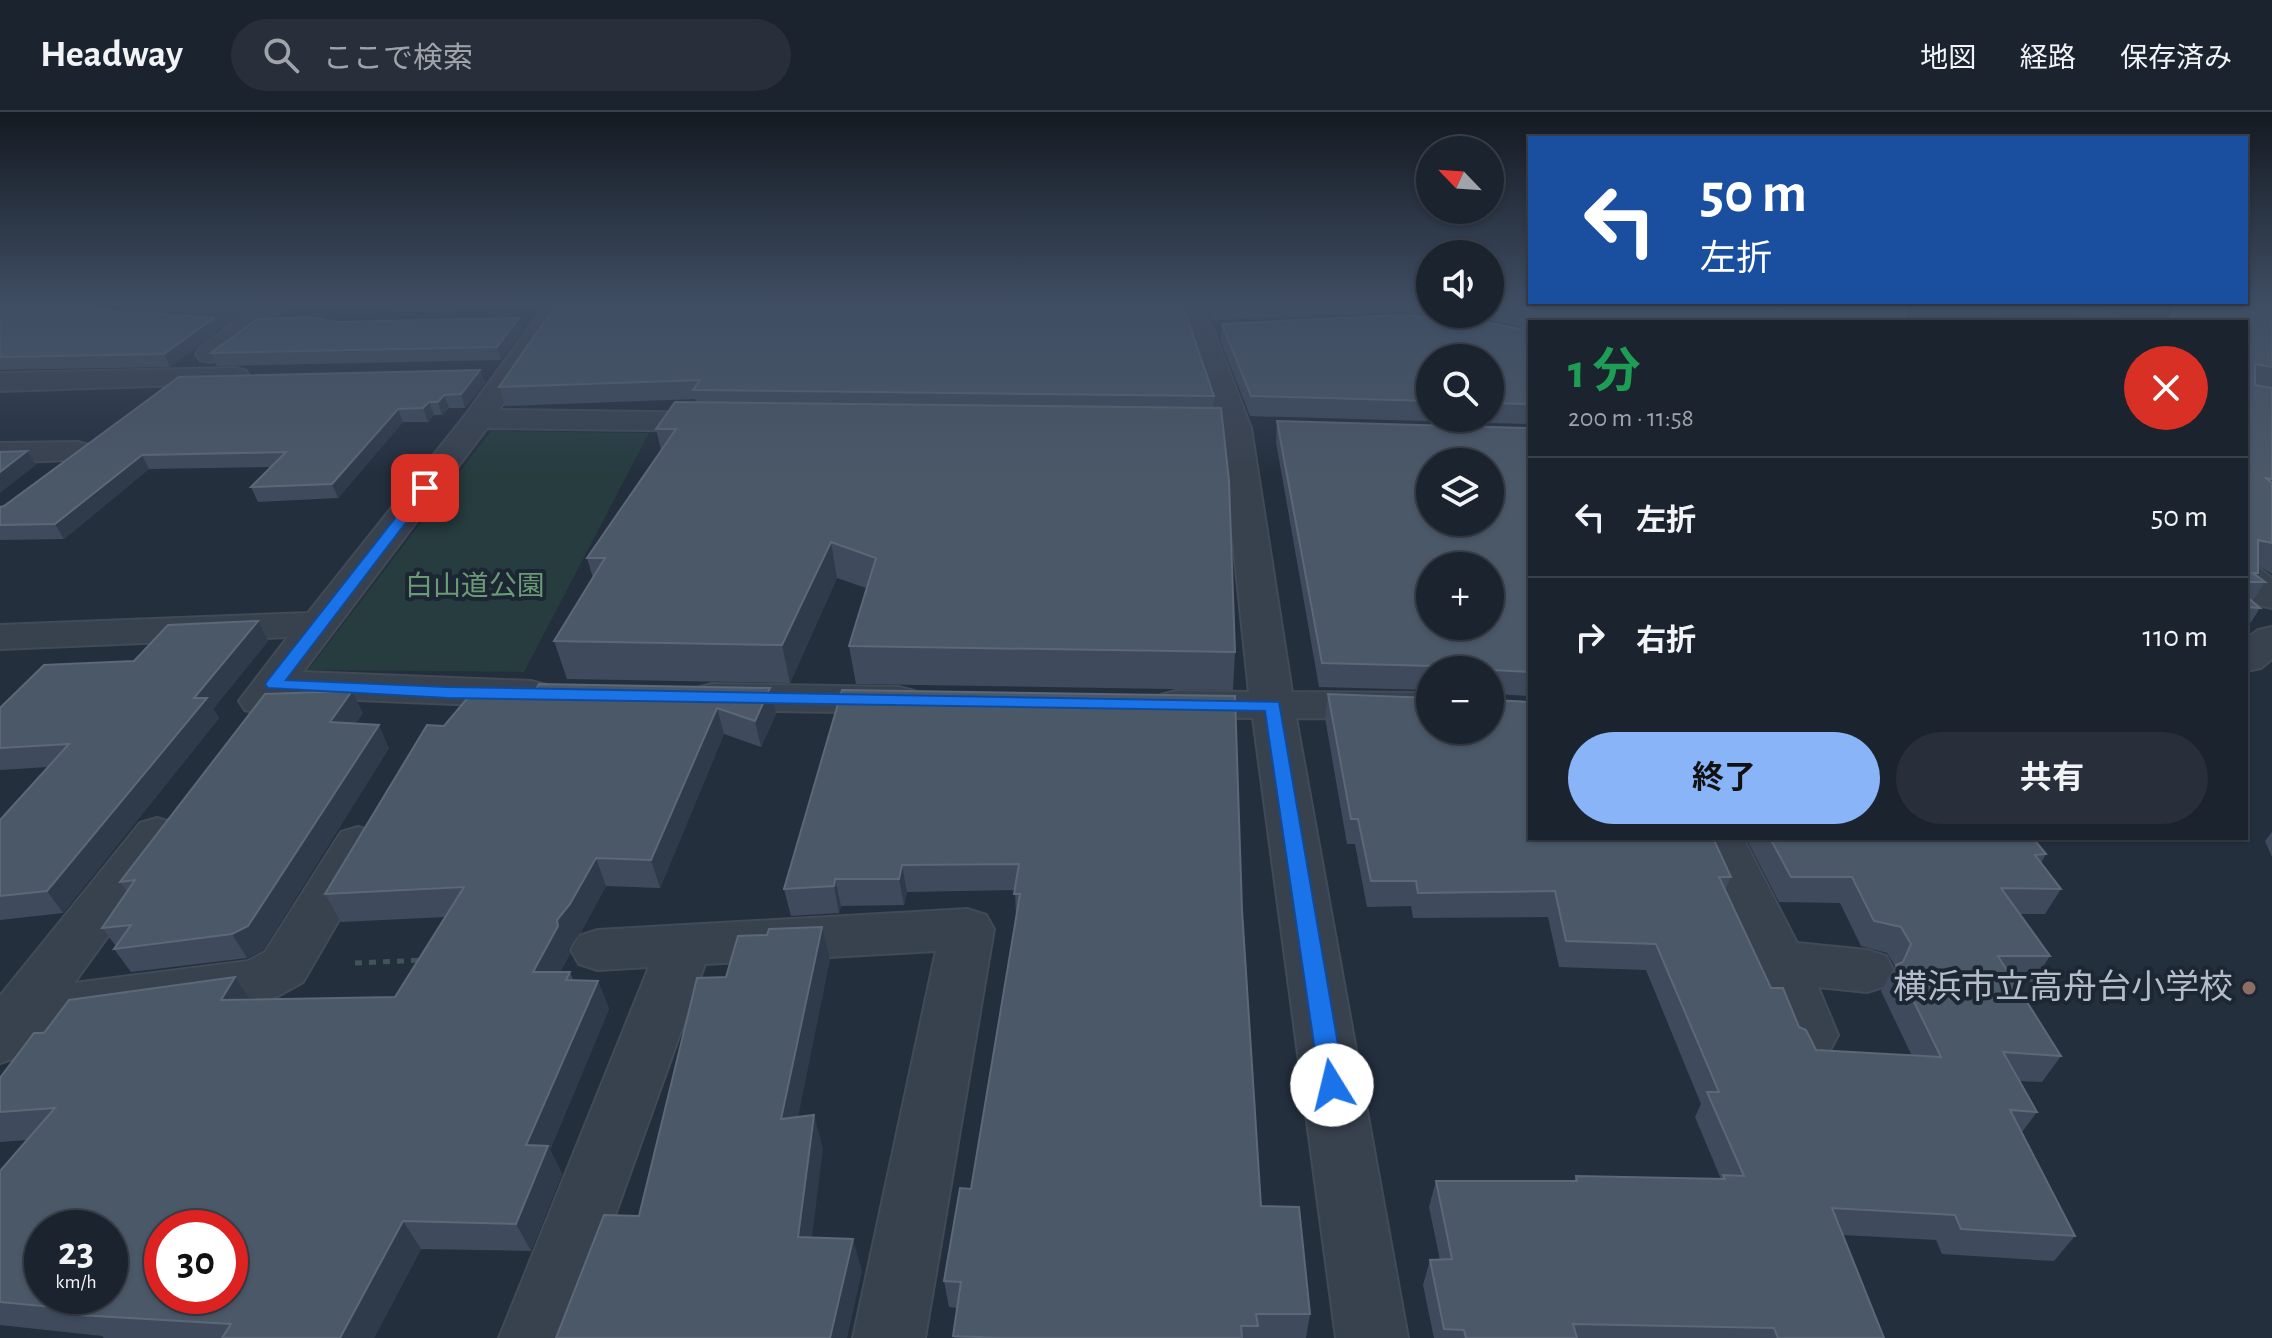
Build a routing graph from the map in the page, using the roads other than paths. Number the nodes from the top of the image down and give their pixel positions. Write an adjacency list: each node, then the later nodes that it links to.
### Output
1 (205, 360): 5 (street)
2 (508, 360): 8 (street)
3 (1211, 360): 24 (street)
4 (270, 376): 5 (street)
5 (178, 378): 6 (street); 7 (street)
6 (0, 382)
7 (140, 406)
8 (478, 419): 9 (street); 14 (street)
9 (746, 422)
10 (0, 453): 11 (street)
11 (44, 477)
12 (2248, 578): 13 (street)
13 (2272, 597)
14 (320, 624): 15 (street); 18 (street)
15 (0, 637)
16 (2272, 639): 17 (street)
17 (2248, 657)
18 (274, 684): 19 (street); 25 (street)
19 (575, 695)
20 (670, 696): 21 (street)
21 (940, 700)
22 (1130, 703): 24 (street)
23 (1416, 705): 24 (street)
24 (1273, 706): 37 (street)
25 (235, 735)
26 (382, 802): 33 (street)
27 (176, 810): 33 (street)
28 (1719, 840): 31 (street)
29 (685, 946): 30 (street); 35 (street); 36 (street)
30 (598, 950)
31 (1780, 962): 32 (street); 34 (street)
32 (1867, 971)
33 (10, 1026)
34 (1809, 1035)
35 (535, 1338)
36 (889, 1338)
37 (1372, 1338)

